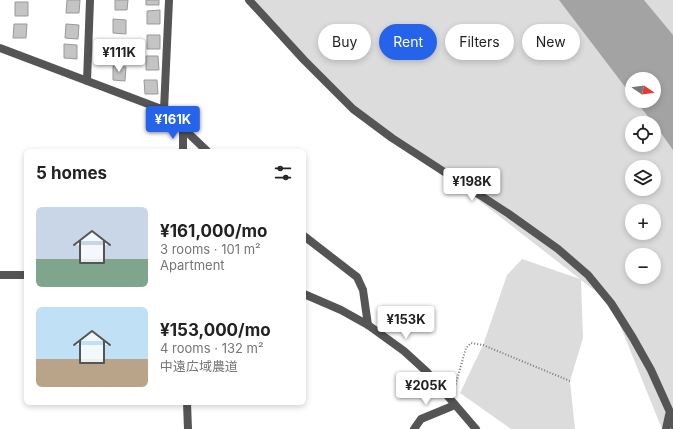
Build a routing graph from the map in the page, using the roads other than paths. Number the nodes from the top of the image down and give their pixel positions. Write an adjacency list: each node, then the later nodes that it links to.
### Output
1 (90, 0): 5 (street)
2 (169, 0): 6 (street)
3 (249, 0): 17 (street)
4 (0, 48): 5 (street)
5 (87, 81): 6 (street)
6 (164, 110): 7 (street)
7 (183, 128): 8 (street); 9 (street)
8 (183, 149)
9 (205, 149)
10 (306, 238): 14 (street)
11 (0, 275): 12 (street)
12 (24, 275)
13 (306, 295): 14 (street)
14 (368, 325): 15 (street)
15 (453, 403): 20 (street); 21 (street)
16 (187, 405): 19 (street)
17 (670, 412): 18 (street); 22 (street)
18 (673, 425)
19 (188, 429)
20 (414, 429)
21 (476, 429)
22 (666, 429)

